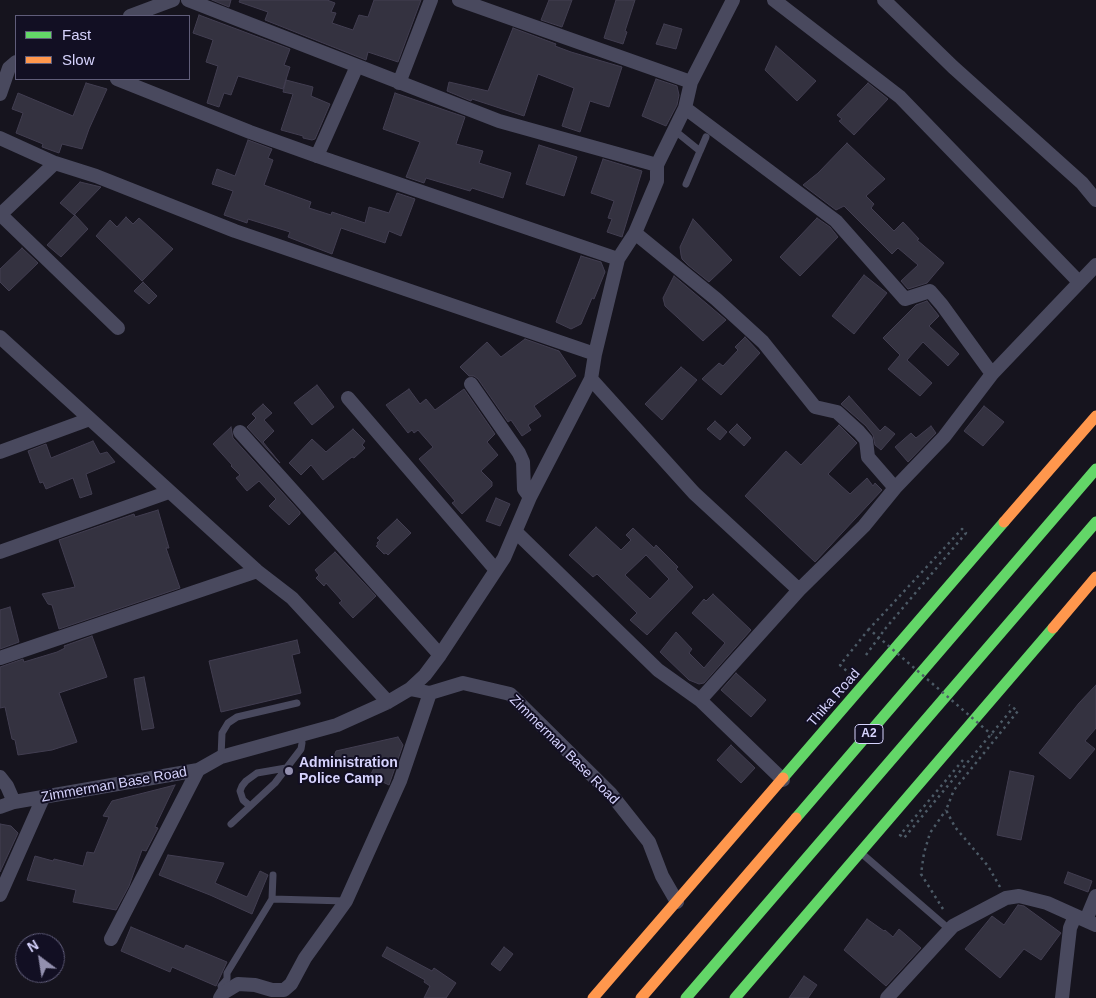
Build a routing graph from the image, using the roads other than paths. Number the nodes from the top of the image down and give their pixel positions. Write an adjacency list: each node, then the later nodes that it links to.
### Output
1 (173, 0): 8 (street)
2 (188, 0): 10 (street)
3 (431, 0): 13 (street)
4 (459, 0): 12 (street)
5 (733, 0): 12 (street)
6 (774, 0): 29 (street)
7 (884, 0): 24 (street)
8 (133, 15)
9 (8, 64): 14 (street)
10 (357, 66): 13 (street); 20 (street)
11 (120, 80): 20 (street)
12 (691, 82): 15 (street)
13 (399, 84): 22 (street)
14 (0, 94)
15 (685, 108): 16 (street); 33 (street)
16 (674, 130): 19 (lane); 22 (street)
17 (706, 137): 19 (lane)
18 (0, 138): 21 (street)
19 (700, 151): 23 (lane)
20 (317, 156): 27 (street)
21 (55, 163): 25 (street); 32 (street)
22 (657, 165): 26 (street)
23 (686, 184)
24 (1096, 200)
25 (0, 214): 30 (street)
26 (635, 233): 27 (street); 42 (street)
27 (618, 259): 32 (street)
28 (1096, 266): 29 (street)
29 (1079, 282): 33 (street)
30 (118, 328)
31 (0, 337): 38 (street)
32 (595, 354): 34 (street)
33 (992, 374): 42 (street)
34 (591, 379): 44 (street); 51 (street)
35 (471, 384): 44 (street)
36 (348, 398): 48 (street)
37 (1096, 416): 64 (main road, Thika Road)
38 (90, 419): 40 (street); 43 (street)
39 (240, 432): 52 (street)
40 (0, 452)
41 (1096, 469): 81 (main road, A2)
42 (895, 488): 51 (street)
43 (170, 492): 47 (street); 49 (street)
44 (530, 497): 46 (street)
45 (1096, 522): 82 (main road, A2)
46 (516, 532): 48 (street); 56 (street)
47 (0, 552)
48 (495, 569): 52 (street)
49 (257, 571): 53 (street); 57 (street)
50 (1096, 577): 69 (main road)
51 (799, 590): 56 (street)
52 (440, 655): 54 (street)
53 (0, 658)
54 (410, 689): 55 (street, Zimmerman Base Road); 57 (street, Zimmerman Base Road)
55 (430, 693): 74 (street); 75 (street, Zimmerman Base Road)
56 (700, 700): 64 (street)
57 (388, 702): 59 (street, Zimmerman Base Road)
58 (297, 703): 60 (lane)
59 (302, 735): 60 (street, Zimmerman Base Road); 61 (lane)
60 (221, 757): 62 (street, Zimmerman Base Road)
61 (286, 768): 67 (lane); 67 (lane)
62 (198, 770): 65 (street, Zimmerman Base Road); 78 (street)
63 (0, 777): 66 (street)
64 (783, 780): 75 (main road, Thika Road)
65 (43, 798): 66 (street, Zimmerman Base Road); 71 (street)
66 (7, 804)
67 (250, 806): 68 (lane)
68 (231, 824)
69 (860, 852): 77 (lane); 83 (main road)
70 (273, 874): 73 (lane)
71 (0, 895)
72 (1096, 896): 76 (street)
73 (272, 899): 74 (lane); 79 (lane)
74 (346, 901): 79 (street)
75 (677, 902): 80 (main road, Thika Road)
76 (1086, 920): 77 (street); 85 (street)
77 (952, 928): 84 (street)
78 (112, 939)
79 (222, 996)
80 (593, 998)
81 (641, 998)
82 (686, 998)
83 (735, 998)
84 (887, 998)
85 (1062, 998)

